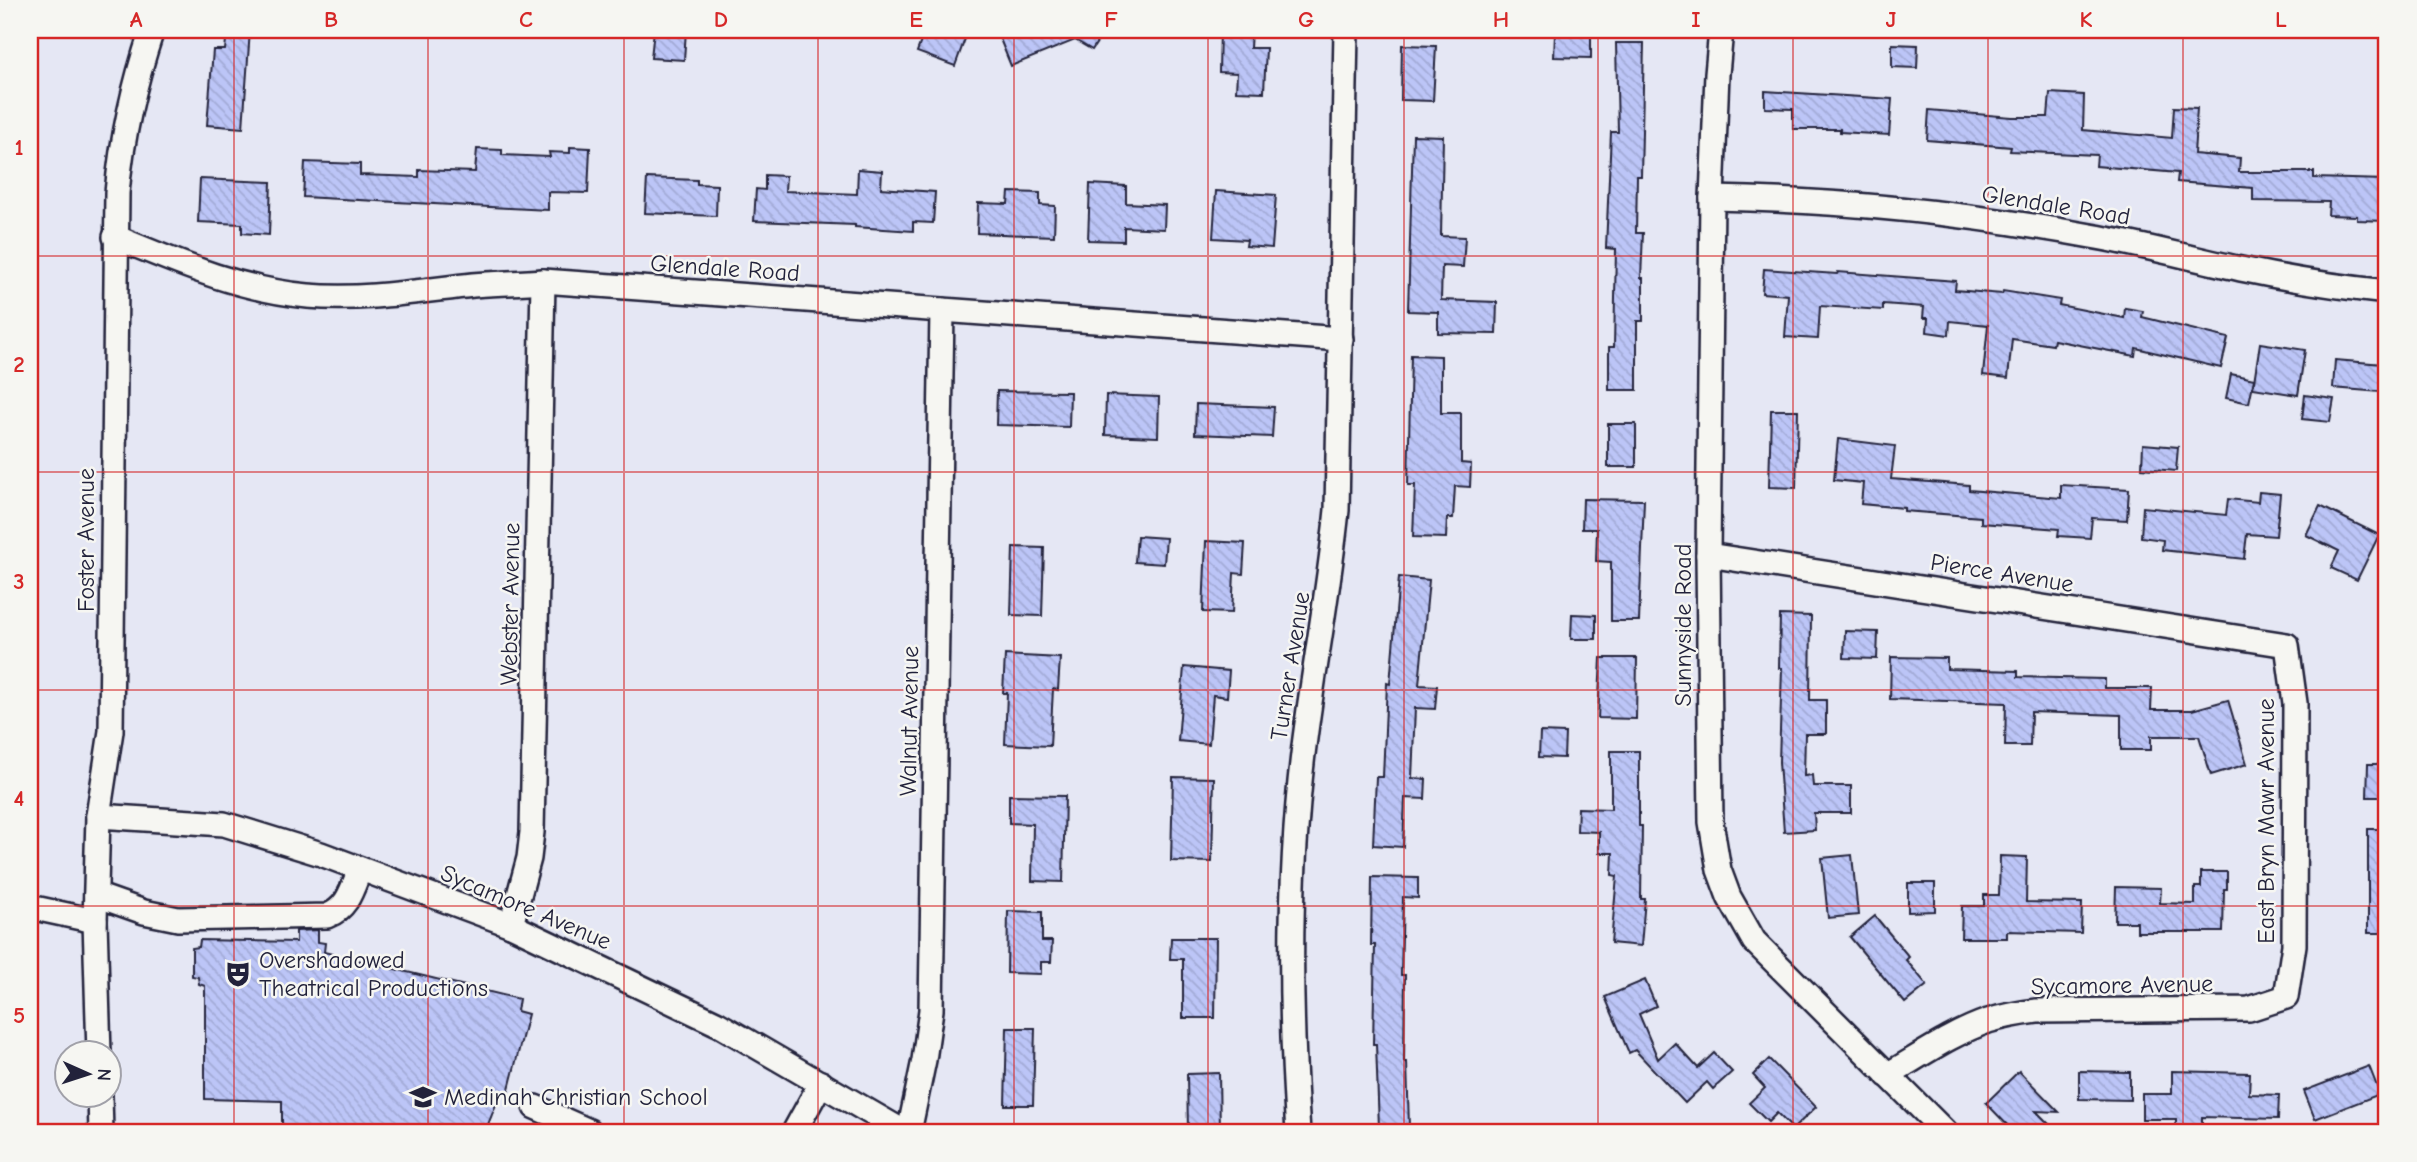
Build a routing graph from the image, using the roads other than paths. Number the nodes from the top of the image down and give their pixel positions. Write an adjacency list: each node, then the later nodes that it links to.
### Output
1 (152, 30): 5 (street, Foster Avenue)
2 (1346, 30): 9 (street, Turner Avenue)
3 (1721, 30): 4 (street, Sunnyside Road)
4 (1712, 198): 7 (street, Glendale Road); 10 (street, Sunnyside Road)
5 (115, 237): 6 (street, Glendale Road); 12 (street, Foster Avenue)
6 (543, 281): 8 (street, Glendale Road); 17 (street, Webster Avenue)
7 (2387, 292)
8 (942, 310): 9 (street, Glendale Road); 28 (street, Walnut Avenue)
9 (1341, 339): 29 (street, Turner Avenue)
10 (1708, 555): 11 (street, Pierce Avenue); 20 (street, Sunnyside Road)
11 (2287, 645): 18 (street, East Bryn Mawr Avenue)
12 (98, 816): 13 (street, Sycamore Avenue); 14 (street, Foster Avenue)
13 (360, 869): 14 (street); 17 (street, Sycamore Avenue)
14 (96, 895): 16 (street, Foster Avenue)
15 (30, 906): 16 (street)
16 (95, 921): 19 (street, Foster Avenue)
17 (511, 925): 21 (street, Sycamore Avenue)
18 (2286, 997): 20 (street, Sycamore Avenue)
19 (99, 1040)
20 (1887, 1075): 30 (street, Sunnyside Road)
21 (821, 1083): 26 (street); 27 (street, Sycamore Avenue)
22 (535, 1107): 25 (street)
23 (100, 1110): 24 (street)
24 (101, 1132)
25 (590, 1132)
26 (794, 1132)
27 (904, 1132)
28 (909, 1132)
29 (1298, 1132)
30 (1945, 1132)

